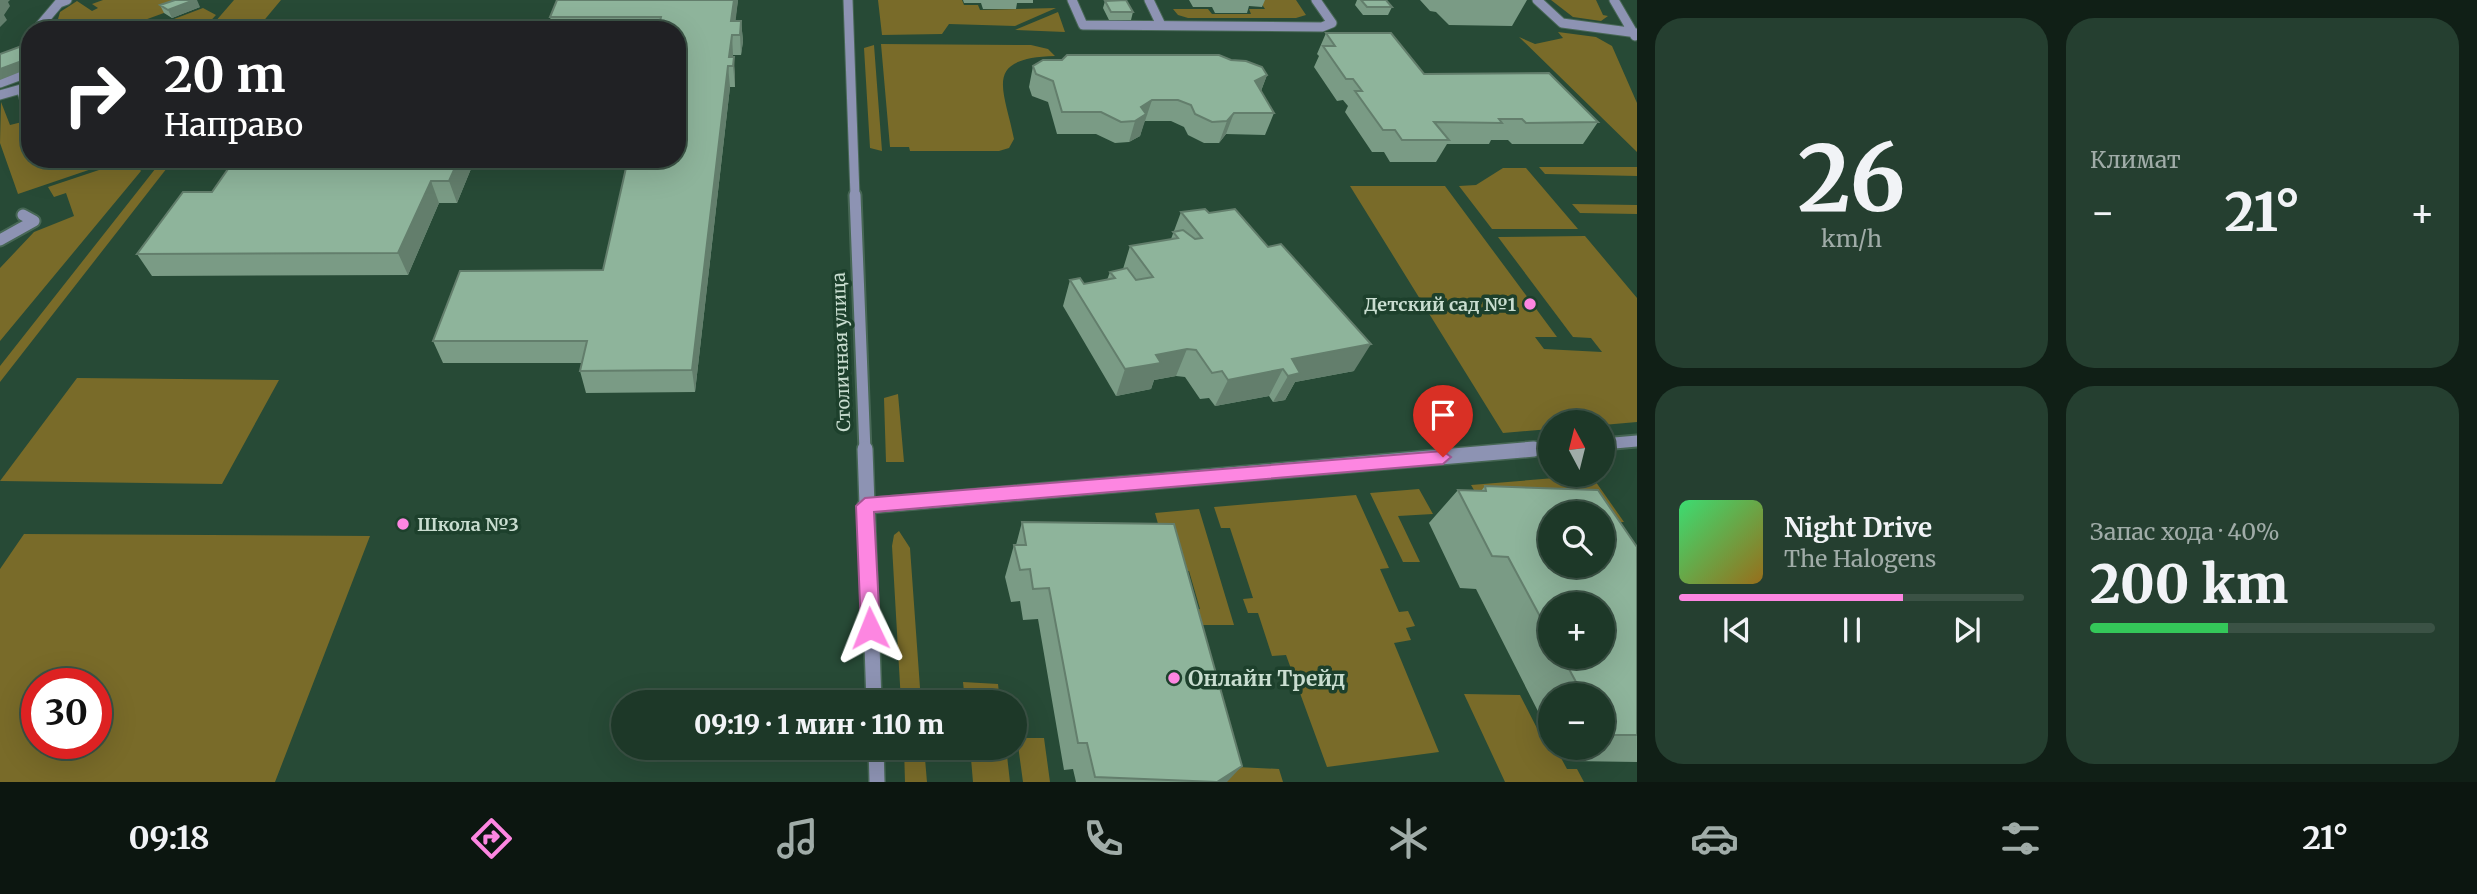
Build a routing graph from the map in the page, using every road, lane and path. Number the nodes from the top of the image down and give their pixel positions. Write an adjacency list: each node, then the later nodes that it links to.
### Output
1 (68, 0): 8 (street)
2 (848, 0): 20 (street, Столичная улица)
3 (1072, 0): 9 (street)
4 (1149, 0): 9 (street)
5 (1316, 0): 9 (street)
6 (1537, 0): 10 (street)
7 (1614, 0): 10 (street)
8 (44, 21)
9 (1161, 25)
10 (1636, 35)
11 (21, 75): 12 (street)
12 (0, 83)
13 (21, 89): 14 (street)
14 (0, 96)
15 (23, 215): 16 (street)
16 (0, 240)
17 (1637, 441): 18 (street)
18 (1615, 443)
19 (1538, 449): 20 (street)
20 (865, 506): 21 (street, Столичная улица)
21 (873, 690)
22 (876, 760): 23 (street)
23 (877, 782)

